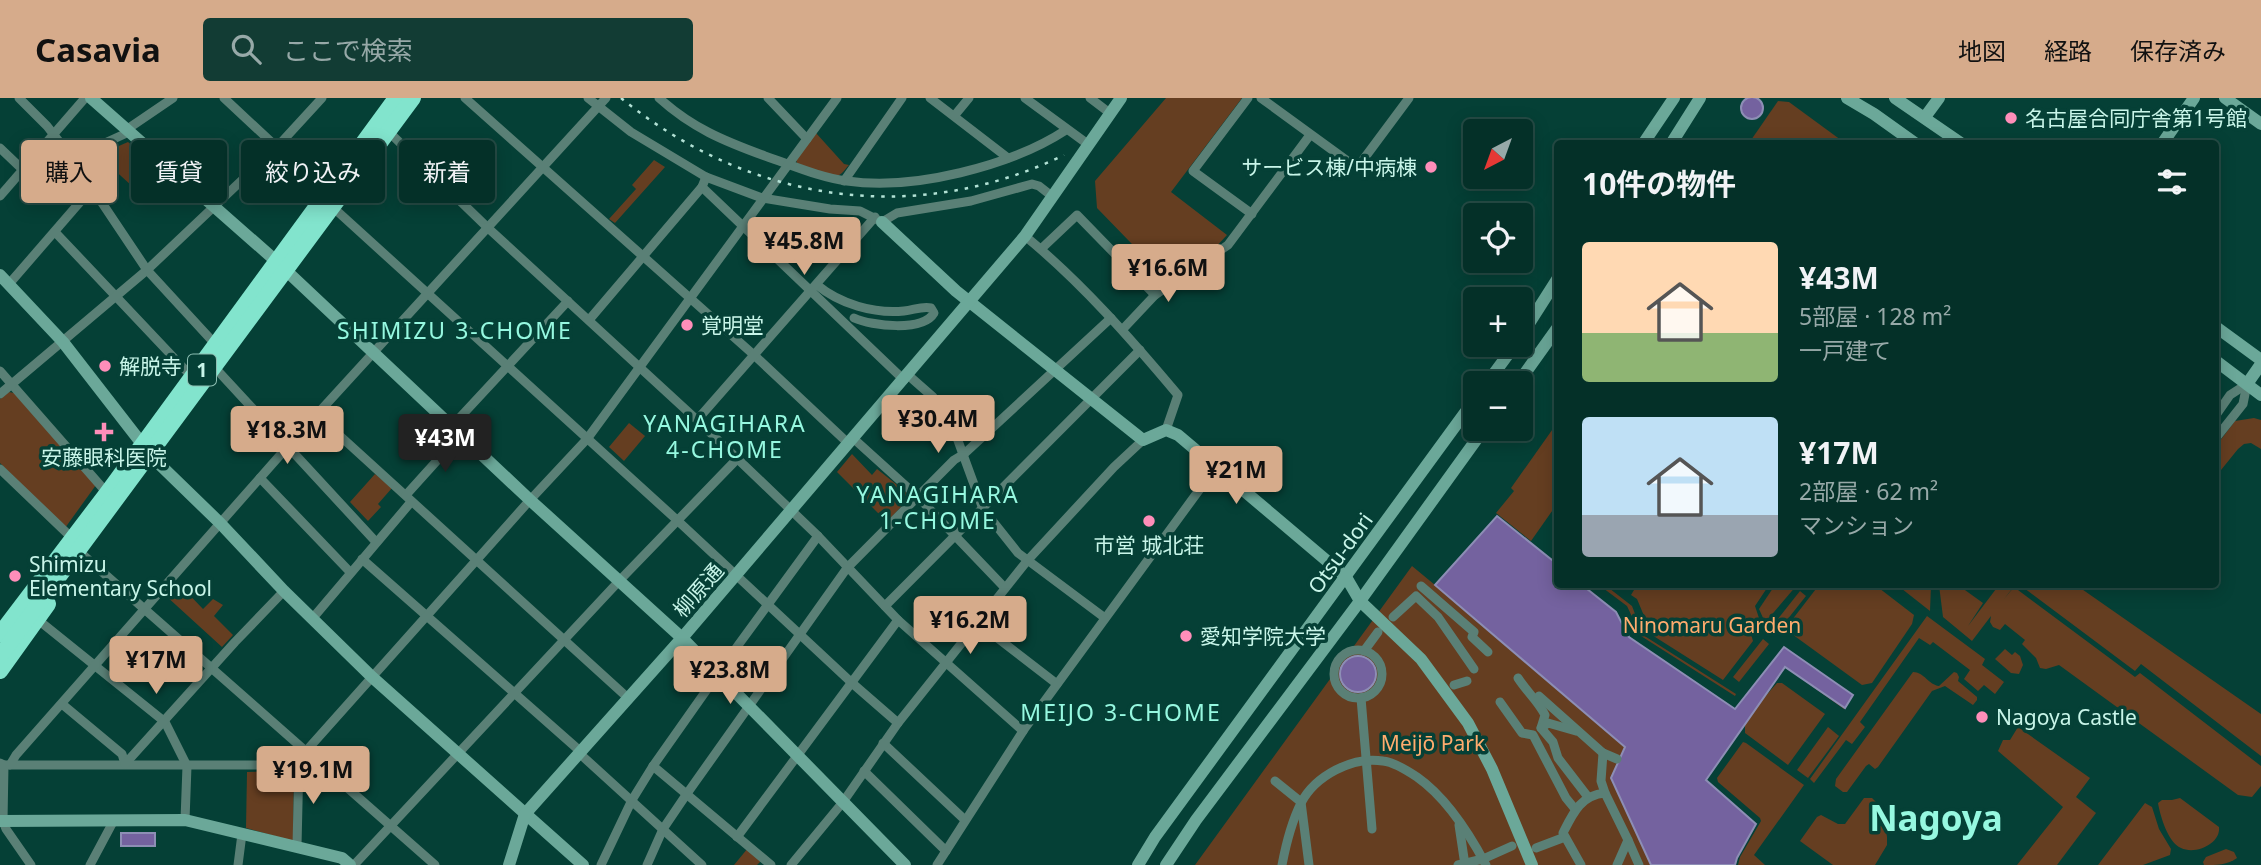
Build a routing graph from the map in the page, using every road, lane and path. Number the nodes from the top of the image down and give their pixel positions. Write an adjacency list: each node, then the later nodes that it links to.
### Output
1 (19, 98): 42 (street)
2 (85, 98): 42 (street)
3 (91, 98): 41 (street)
4 (173, 98): 41 (street)
5 (224, 98): 49 (street)
6 (305, 98): 34 (street)
7 (322, 98): 34 (street)
8 (403, 98): 186 (highway, 1)
9 (413, 98): 189 (highway, 1, bridge)
10 (421, 98): 43 (highway)
11 (465, 98): 62 (street)
12 (588, 98): 35 (street)
13 (606, 98): 35 (street)
14 (659, 98): 60 (street)
15 (768, 98): 45 (street)
16 (837, 98): 45 (street)
17 (902, 98): 65 (street)
18 (930, 98): 37 (street)
19 (969, 98): 37 (street)
20 (1025, 98): 40 (street)
21 (1090, 98): 36 (street)
22 (1121, 98): 36 (street, 柳原通)
23 (1248, 98): 76 (street)
24 (1261, 98): 44 (street)
25 (1409, 98): 44 (street)
26 (1674, 98): 52 (street)
27 (1700, 98): 53 (street)
28 (1847, 98): 54 (street)
29 (1895, 98): 38 (street)
30 (1939, 98): 38 (street)
31 (2194, 98): 56 (street)
32 (2225, 98): 39 (street)
33 (388, 104): 43 (street); 51 (highway)
34 (314, 107): 50 (street)
35 (598, 107): 62 (street); 64 (street)
36 (1111, 114): 57 (street, 柳原通)
37 (955, 115): 59 (street)
38 (1925, 117): 55 (street)
39 (2261, 124)
40 (1066, 130): 57 (street); 59 (street)
41 (127, 131): 48 (street); 74 (street)
42 (53, 133): 46 (street); 47 (street)
43 (392, 135): 75 (highway); 79 (street)
44 (1310, 135): 76 (street)
45 (807, 139): 60 (street)
46 (47, 140)
47 (58, 140)
48 (109, 140)
49 (269, 140)
50 (284, 140)
51 (364, 140)
52 (1646, 140)
53 (1674, 140)
54 (1910, 140)
55 (1957, 140)
56 (2165, 140)
57 (1089, 145): 69 (street, 柳原通)
58 (0, 148): 61 (street)
59 (1008, 158): 65 (street)
60 (789, 164): 65 (street); 70 (street)
61 (21, 168)
62 (542, 168): 79 (street); 83 (street)
63 (21, 170): 68 (street)
64 (706, 177): 67 (street); 70 (street)
65 (844, 181)
66 (241, 182): 74 (street)
67 (702, 187): 78 (street); 83 (street)
68 (0, 196)
69 (1053, 197): 77 (street); 81 (street, 柳原通)
70 (762, 198): 77 (street); 78 (street)
71 (79, 203): 80 (street)
72 (103, 203): 85 (street)
73 (320, 203): 84 (highway)
74 (214, 207): 84 (street); 85 (street)
75 (337, 211): 86 (highway); 90 (street)
76 (1252, 214): 91 (street)
77 (879, 220): 89 (street); 95 (street)
78 (743, 226): 89 (street); 93 (street)
79 (488, 228): 90 (street); 94 (street)
80 (55, 232): 87 (street); 92 (street)
81 (1025, 236): 82 (street); 95 (street, 柳原通)
82 (1041, 249): 91 (street); 99 (street)
83 (642, 256): 93 (street); 101 (street)
84 (276, 261): 86 (street); 108 (highway)
85 (147, 270): 92 (street); 108 (street)
86 (290, 276): 110 (street); 118 (highway)
87 (4, 280): 107 (street)
88 (1554, 284): 97 (street)
89 (814, 288): 96 (street); 102 (street); 111 (street)
90 (428, 294): 110 (street); 114 (street)
91 (1155, 295): 103 (street)
92 (116, 297): 107 (street); 120 (street)
93 (690, 298): 111 (street); 115 (street)
94 (568, 301): 101 (street); 114 (street)
95 (970, 301): 106 (street, 柳原通); 116 (street)
96 (856, 305): 98 (street); 100 (street)
97 (1533, 317)
98 (854, 318): 100 (street); 102 (street)
99 (1111, 318): 103 (street); 116 (street)
100 (930, 319): 106 (street)
101 (589, 320): 115 (street)
102 (846, 327): 121 (street)
103 (1123, 329): 109 (street)
104 (2219, 329): 112 (street)
105 (1554, 333): 119 (street)
106 (941, 336): 121 (street, 柳原通)
107 (63, 342): 122 (street); 138 (street)
108 (216, 345): 120 (highway)
109 (1140, 350): 126 (street); 132 (street)
110 (373, 353): 128 (street); 131 (street)
111 (754, 355): 130 (street); 136 (street)
112 (2261, 362): 123 (street)
113 (2219, 364): 123 (street)
114 (508, 367): 131 (street); 134 (street)
115 (639, 367): 130 (street); 134 (street)
116 (1056, 370): 126 (street); 140 (street)
117 (0, 371): 122 (street)
118 (218, 371): 139 (street); 141 (highway)
119 (1527, 371)
120 (192, 377): 138 (highway)
121 (906, 378): 136 (street, 柳原通); 140 (street)
122 (12, 384): 124 (street); 146 (street)
123 (2247, 384): 125 (street); 127 (street); 133 (street)
124 (0, 394)
125 (2261, 394)
126 (1091, 399): 135 (street); 150 (street)
127 (2219, 411)
128 (317, 415): 139 (street); 148 (street)
129 (1463, 416): 165 (street, Otsu-dori)
130 (697, 420): 142 (street)
131 (457, 430): 148 (street); 149 (street)
132 (1166, 430): 135 (street); 143 (street)
133 (2219, 434)
134 (587, 439): 149 (street); 152 (street)
135 (1143, 440): 161 (street)
136 (851, 441): 147 (street); 151 (street, 柳原通)
137 (1475, 441): 170 (street, Otsu-dori)
138 (144, 443): 141 (street); 146 (highway)
139 (289, 445): 145 (street); 157 (street)
140 (964, 454): 147 (street); 150 (street)
141 (153, 458): 153 (street); 158 (highway)
142 (737, 459): 151 (street); 152 (street)
143 (1216, 467): 165 (street); 177 (street)
144 (0, 469): 156 (street)
145 (260, 478): 153 (street); 163 (street)
146 (107, 493): 156 (highway)
147 (917, 496): 155 (street); 162 (street)
148 (408, 498): 157 (street); 160 (street)
149 (530, 500): 160 (street); 166 (street)
150 (984, 509): 155 (street); 161 (street)
151 (791, 511): 154 (street); 164 (street, 柳原通)
152 (678, 521): 164 (street); 166 (street)
153 (220, 523): 168 (street); 173 (street)
154 (818, 536): 162 (street); 171 (street)
155 (954, 536): 167 (street); 172 (street)
156 (72, 538): 182 (highway)
157 (376, 542): 159 (street)
158 (83, 555): 173 (street); 178 (highway)
159 (362, 559): 163 (street); 174 (street)
160 (476, 560): 174 (street); 185 (street)
161 (1027, 561): 167 (street); 177 (street)
162 (847, 568): 172 (street); 183 (street)
163 (350, 572): 176 (street)
164 (736, 575): 171 (street); 184 (street, 柳原通)
165 (1346, 577): 170 (street); 266 (street, Otsu-dori)
166 (620, 580): 184 (street); 185 (street)
167 (1005, 588): 180 (street)
168 (284, 591): 176 (street); 193 (street)
169 (1416, 596): 175 (street); 188 (street); 192 (street)
170 (1360, 601): 267 (street, Otsu-dori); 272 (street)
171 (768, 604): 183 (street); 195 (street)
172 (885, 606): 179 (street)
173 (145, 610): 191 (street); 193 (street)
174 (428, 615): 196 (street); 201 (street)
175 (1393, 617)
176 (312, 618): 196 (street)
177 (1105, 618): 199 (street)
178 (37, 619): 191 (street); 194 (highway)
179 (898, 620): 190 (street); 198 (street)
180 (978, 623): 190 (street); 199 (street)
181 (1378, 632): 187 (street)
182 (0, 634)
183 (799, 634): 198 (street); 206 (street)
184 (682, 638): 195 (street); 202 (street, 柳原通)
185 (566, 639): 201 (street); 202 (street)
186 (0, 642)
187 (1364, 651): 203 (street); 203 (street)
188 (1488, 652)
189 (0, 656)
190 (946, 663): 208 (street); 209 (street)
191 (95, 665): 205 (street); 207 (street)
192 (1474, 669)
193 (212, 670): 207 (street); 213 (street)
194 (0, 671)
195 (718, 675): 206 (street); 224 (street)
196 (372, 677): 213 (street); 216 (street)
197 (1467, 681): 200 (street)
198 (852, 683): 208 (street); 217 (street)
199 (1057, 684): 209 (street)
200 (1454, 685)
201 (516, 692): 214 (street); 216 (street)
202 (628, 698): 214 (street, 柳原通)
203 (1361, 698): 219 (street)
204 (1500, 702): 211 (street)
205 (62, 704): 220 (street); 221 (street)
206 (749, 705): 217 (street); 228 (street)
207 (165, 722): 221 (street); 223 (street)
208 (898, 723): 212 (street)
209 (1023, 731): 236 (street)
210 (1578, 731): 211 (street); 211 (street); 215 (street)
211 (1537, 732): 229 (street); 233 (street)
212 (883, 743): 225 (street); 236 (street)
213 (307, 750): 222 (street); 240 (street)
214 (580, 752): 230 (street); 234 (street, 柳原通)
215 (1603, 753): 218 (street); 227 (street)
216 (458, 754): 234 (street); 240 (street)
217 (798, 756): 231 (street); 244 (street)
218 (1617, 759)
219 (1365, 761): 232 (street); 237 (street); 242 (street)
220 (4, 764): 221 (street); 238 (street)
221 (125, 764): 223 (street)
222 (299, 765): 223 (street); 247 (street)
223 (187, 766): 235 (street)
224 (653, 766): 228 (street); 230 (street)
225 (863, 771): 231 (street); 250 (street)
226 (1275, 781): 232 (street)
227 (1605, 793): 229 (street); 246 (street)
228 (686, 795): 241 (street); 244 (street)
229 (1588, 797): 233 (street)
230 (632, 800): 241 (street); 259 (street)
231 (844, 802): 263 (street); 264 (street)
232 (1301, 802): 268 (street); 269 (street)
233 (1575, 809): 245 (street)
234 (525, 814): 257 (street, 柳原通); 258 (street)
235 (185, 820): 239 (street); 243 (street)
236 (965, 820): 250 (street)
237 (1458, 820): 251 (street); 271 (street)
238 (1, 821): 239 (street); 252 (street)
239 (113, 822): 253 (street)
240 (392, 825): 255 (street); 256 (street)
241 (663, 829): 260 (street); 261 (street)
242 (1372, 829)
243 (242, 834): 247 (street); 254 (street)
244 (737, 837): 262 (street)
245 (1565, 838): 249 (street); 273 (street)
246 (1628, 839): 274 (street); 275 (street)
247 (297, 846): 255 (street)
248 (1512, 846): 251 (street)
249 (1536, 848)
250 (946, 851): 265 (street)
251 (1485, 862): 271 (street)
252 (31, 865)
253 (90, 865)
254 (238, 865)
255 (352, 865)
256 (435, 865)
257 (509, 865)
258 (583, 865)
259 (601, 865)
260 (647, 865)
261 (702, 865)
262 (771, 865)
263 (791, 865)
264 (905, 865)
265 (937, 865)
266 (1138, 865)
267 (1166, 865)
268 (1282, 865)
269 (1309, 865)
270 (1458, 865): 271 (street)
271 (1465, 865)
272 (1532, 865)
273 (1581, 865)
274 (1617, 865)
275 (1639, 865)

